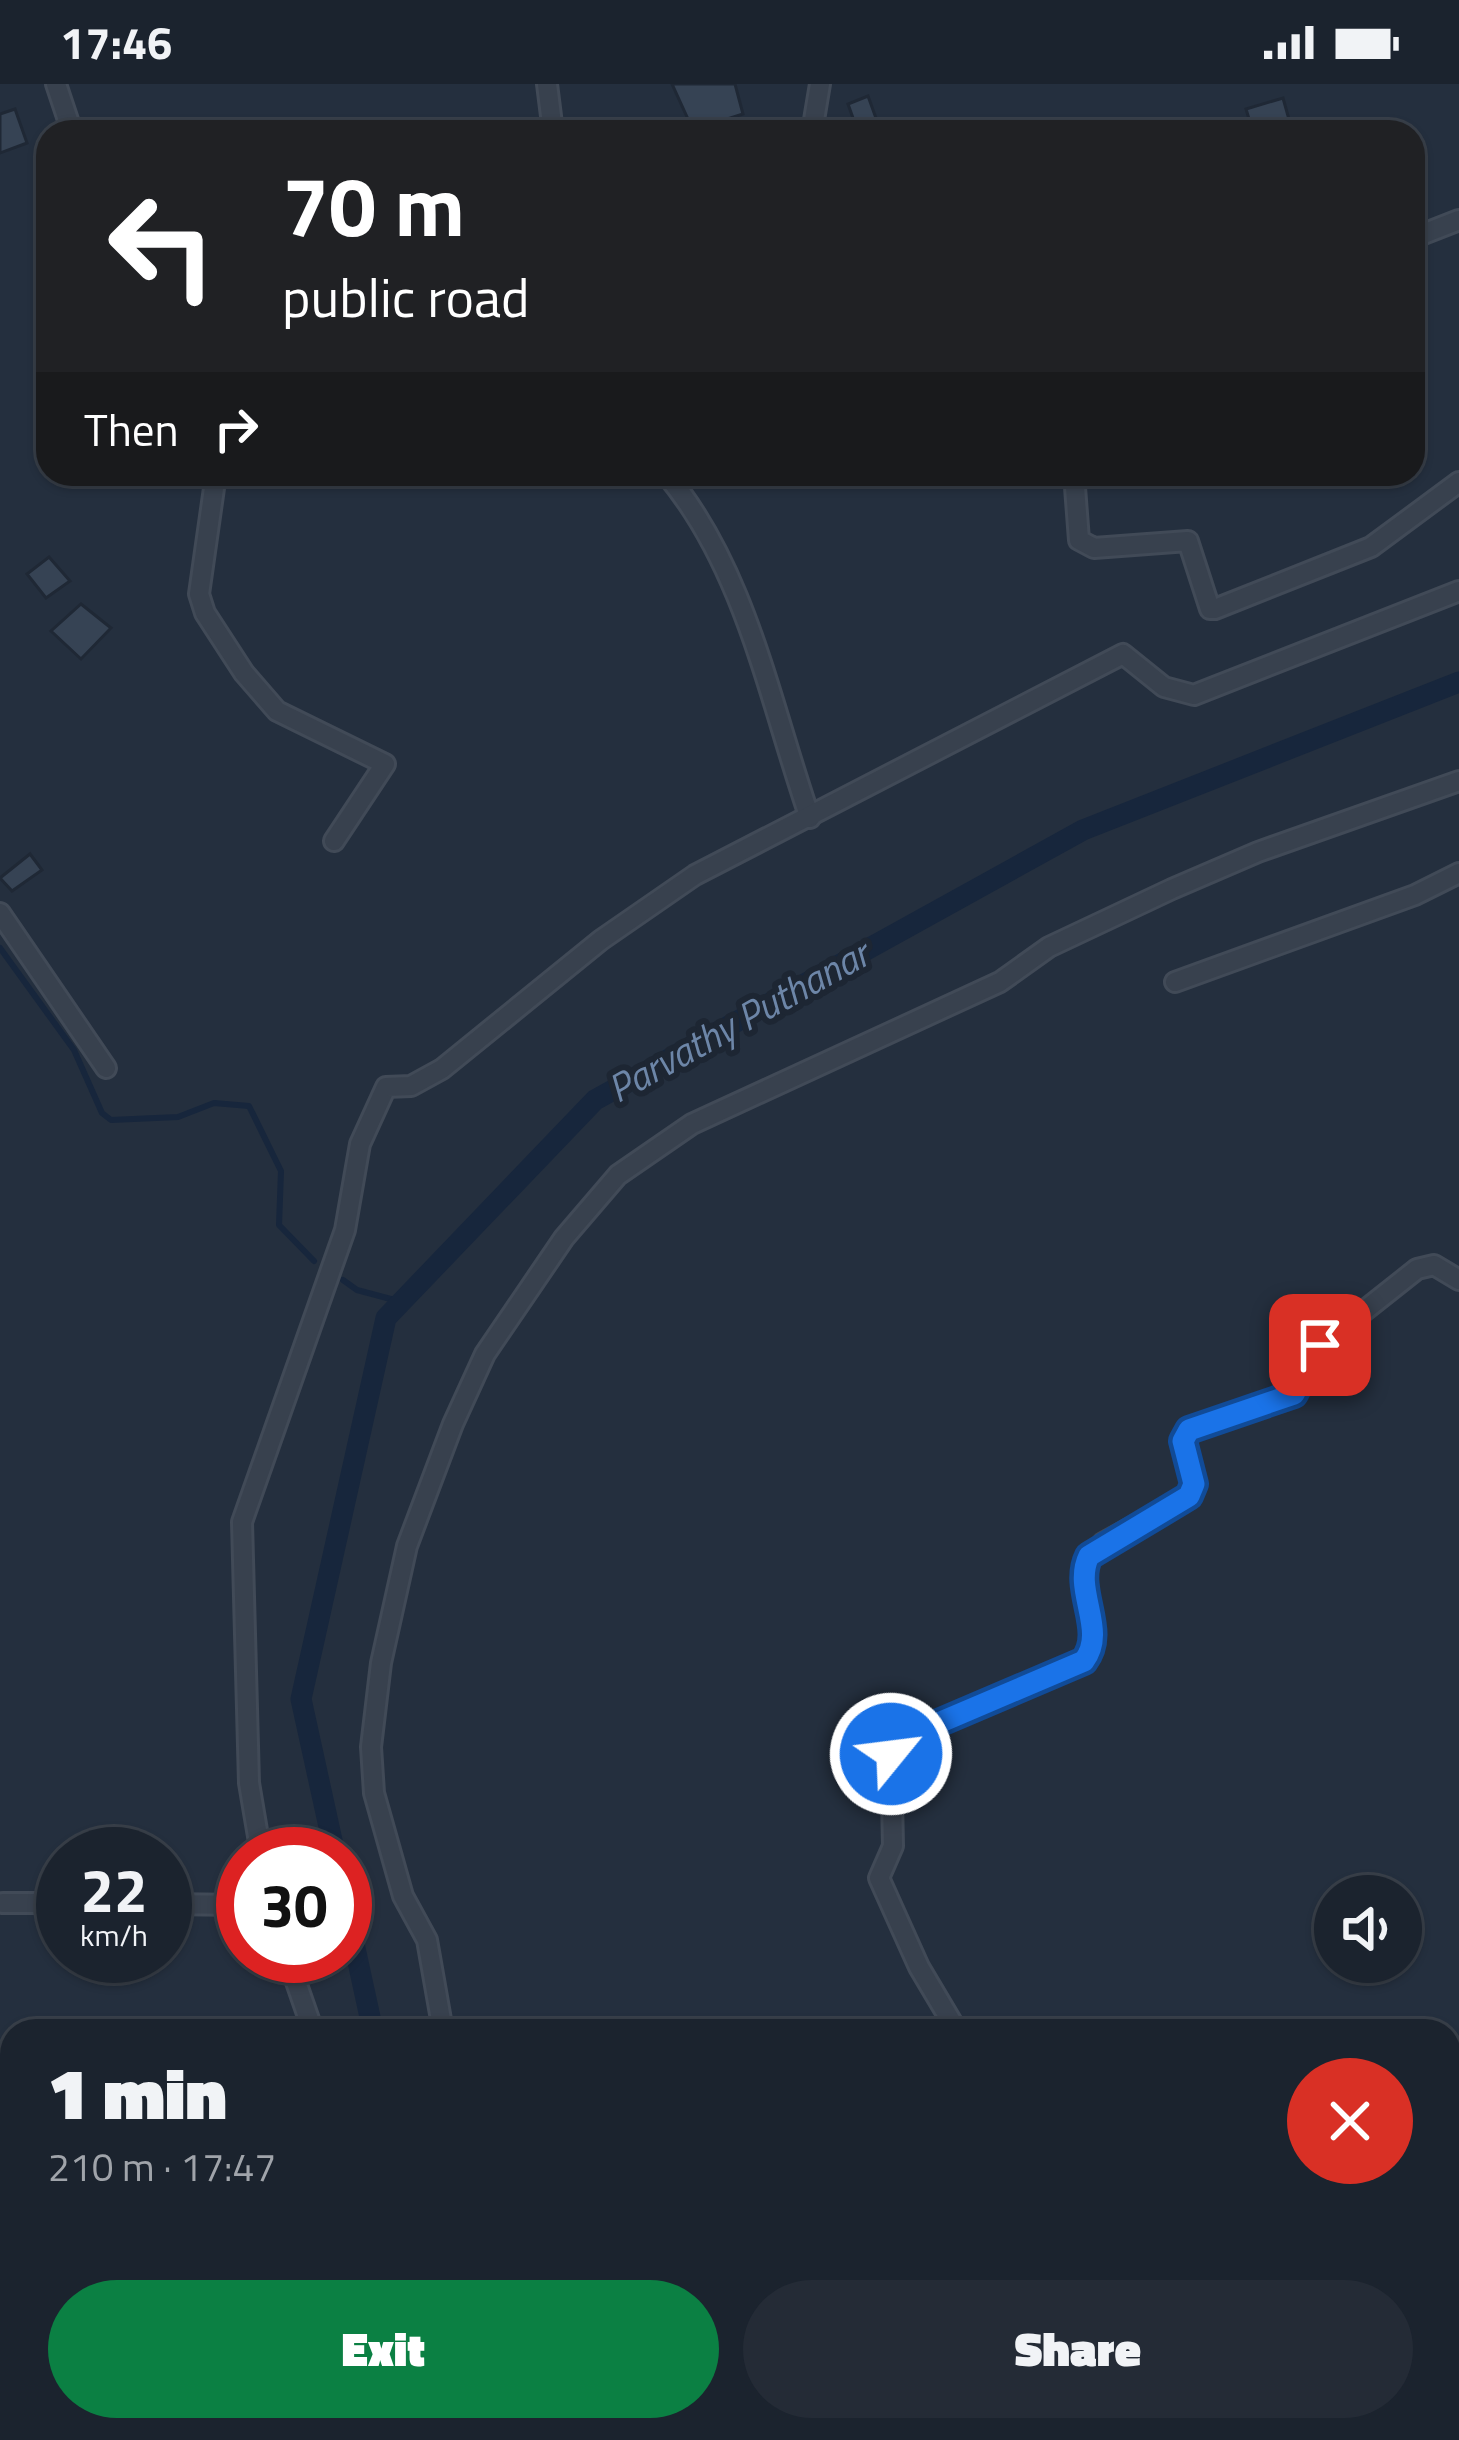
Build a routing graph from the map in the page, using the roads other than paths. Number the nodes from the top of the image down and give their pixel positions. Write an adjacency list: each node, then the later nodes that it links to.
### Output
1 (56, 84): 4 (street)
2 (547, 84): 5 (street)
3 (820, 84): 6 (street)
4 (67, 120)
5 (552, 120)
6 (814, 120)
7 (1459, 220): 8 (street)
8 (1425, 233)
9 (1459, 482): 12 (street)
10 (214, 486): 16 (street)
11 (675, 486): 15 (street)
12 (1075, 486)
13 (1459, 591): 15 (street)
14 (1459, 781): 27 (street)
15 (810, 818): 22 (street)
16 (334, 841)
17 (1459, 873): 19 (street)
18 (0, 913): 20 (street)
19 (1175, 982)
20 (106, 1068)
21 (1459, 1280): 28 (street)
22 (256, 1827)
23 (36, 1903): 24 (street)
24 (3, 1904)
25 (296, 1983): 26 (street)
26 (308, 2019)
27 (441, 2019)
28 (950, 2019)

